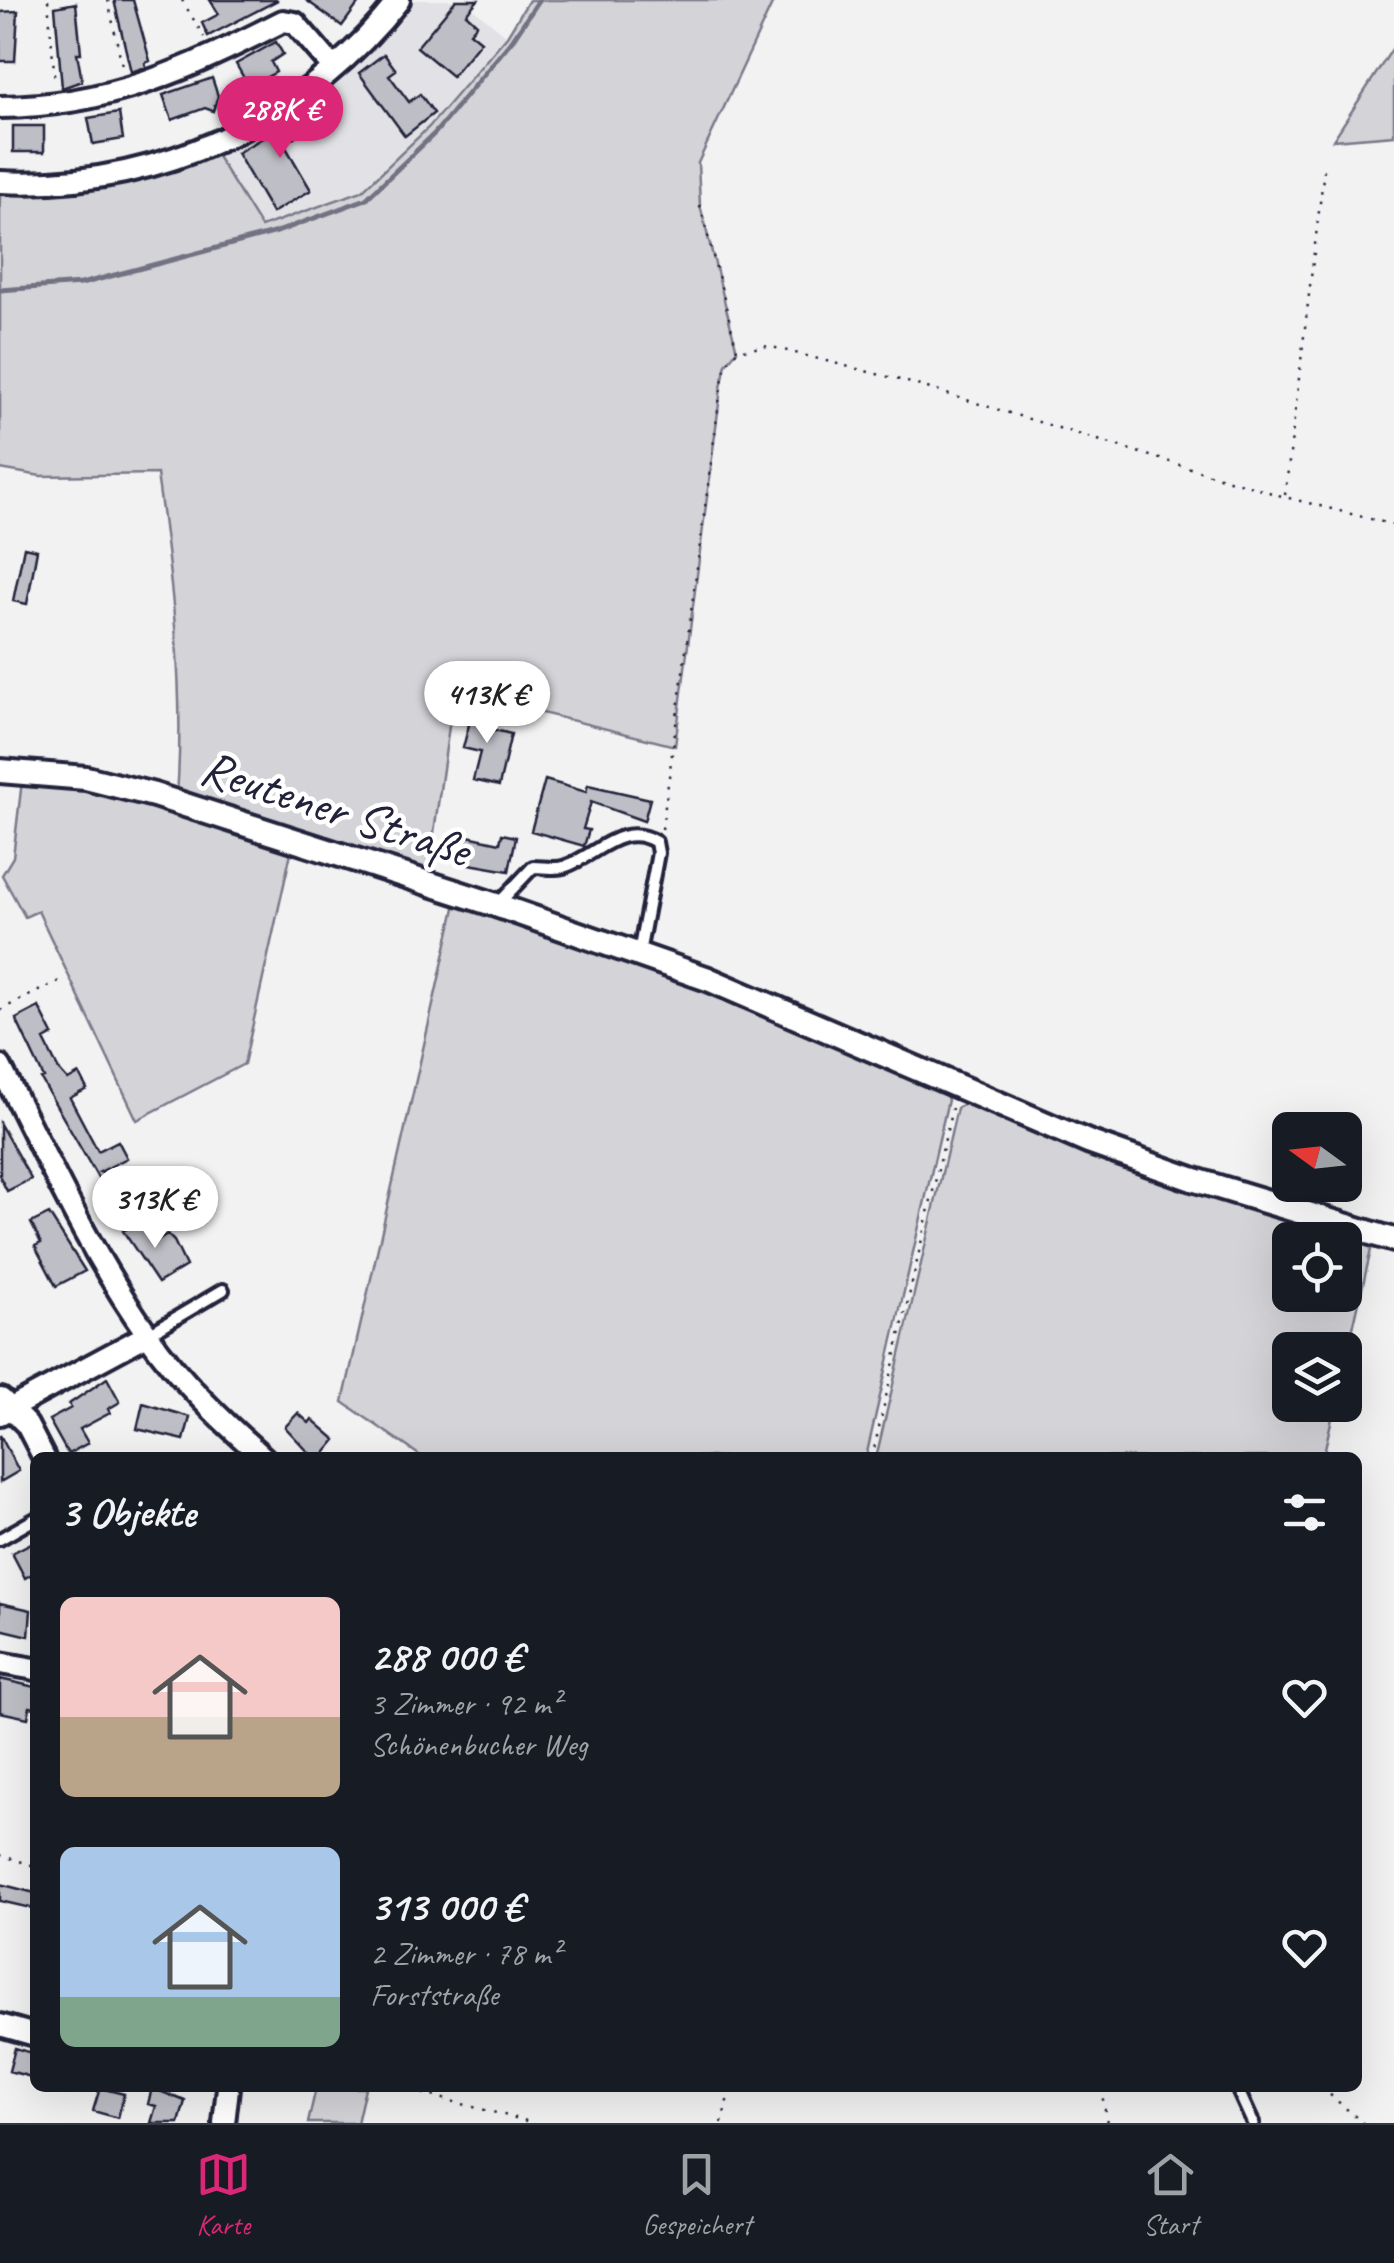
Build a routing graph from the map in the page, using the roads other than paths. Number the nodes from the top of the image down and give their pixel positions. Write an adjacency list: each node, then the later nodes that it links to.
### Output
1 (399, 0): 2 (street)
2 (333, 67): 3 (street); 4 (street)
3 (0, 107)
4 (0, 182)
5 (0, 771): 6 (street, Reutener Straße)
6 (496, 905): 7 (street, Reutener Straße); 7 (lane)
7 (639, 954): 9 (street, Reutener Straße)
8 (0, 1066): 11 (street)
9 (1394, 1240)
10 (223, 1290): 11 (lane)
11 (147, 1334): 12 (street); 14 (street)
12 (3, 1407): 13 (street)
13 (41, 1452)
14 (258, 1452)
15 (30, 1522): 16 (lane)
16 (0, 1539)
17 (0, 1662): 18 (street)
18 (30, 1668)
19 (0, 2025): 20 (street)
20 (30, 2034)
21 (228, 2092): 23 (street)
22 (1239, 2092): 24 (lane)
23 (224, 2123)
24 (1253, 2123)

